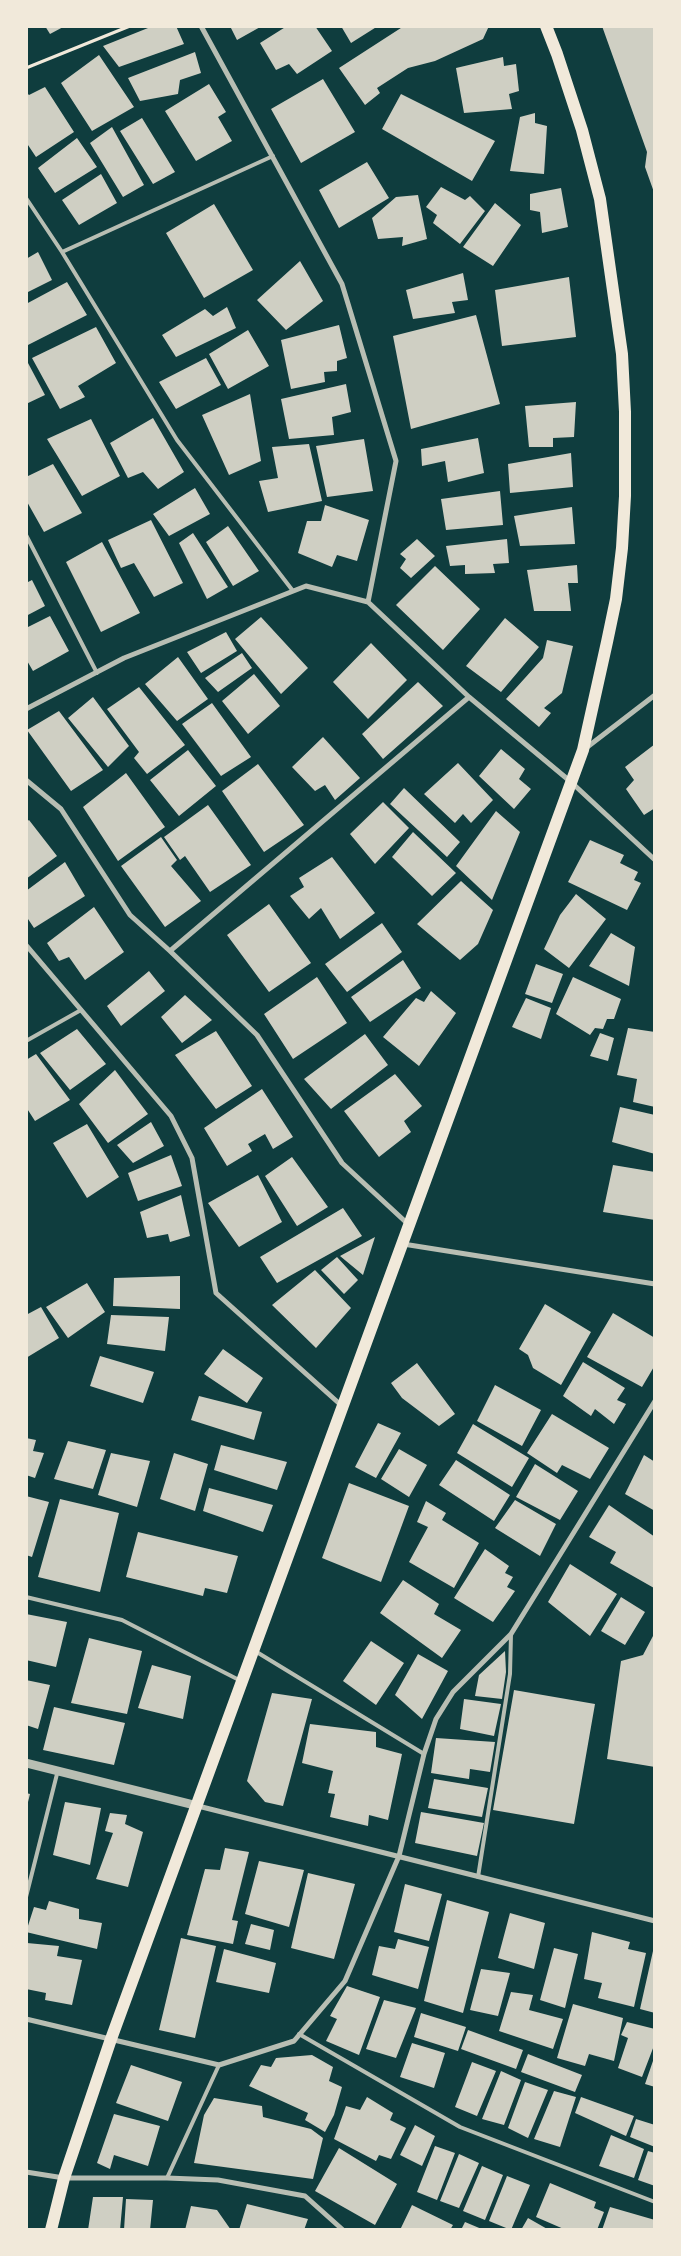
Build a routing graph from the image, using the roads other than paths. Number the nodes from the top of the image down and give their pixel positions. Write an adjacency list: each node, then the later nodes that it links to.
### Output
1 (201, 26): 3 (street)
2 (546, 26): 13 (main road)
3 (273, 156): 5 (lane); 8 (street)
4 (26, 198): 5 (lane)
5 (62, 252): 7 (lane)
6 (26, 535): 9 (lane)
7 (294, 591): 8 (street); 9 (street)
8 (368, 602): 11 (street)
9 (97, 673): 12 (street)
10 (655, 695): 13 (street)
11 (469, 697): 15 (street); 18 (street)
12 (26, 710)
13 (582, 750): 15 (main road)
14 (26, 780): 18 (street)
15 (571, 782): 16 (street); 21 (main road)
16 (655, 860)
17 (26, 945): 19 (street)
18 (170, 951): 21 (street)
19 (81, 1010): 20 (lane); 25 (street)
20 (26, 1041)
21 (409, 1225): 22 (main road)
22 (403, 1244): 23 (street); 25 (main road)
23 (655, 1284)
24 (655, 1401): 27 (street)
25 (342, 1406): 28 (main road)
26 (26, 1597): 29 (lane)
27 (511, 1634): 30 (street); 35 (lane)
28 (255, 1651): 29 (main road); 30 (lane)
29 (243, 1682): 33 (main road)
30 (424, 1754): 34 (street)
31 (26, 1763): 32 (street)
32 (58, 1770): 33 (street); 36 (lane)
33 (198, 1806): 34 (street); 40 (main road)
34 (399, 1856): 35 (street); 39 (street)
35 (478, 1877): 37 (street)
36 (26, 1896)
37 (655, 1921)
38 (26, 2019): 40 (street)
39 (299, 2034): 41 (street); 45 (lane)
40 (111, 2039): 41 (street); 43 (main road)
41 (219, 2065): 44 (lane)
42 (26, 2172): 43 (street)
43 (64, 2178): 44 (street); 46 (main road)
44 (167, 2178): 47 (street)
45 (655, 2202)
46 (51, 2230)
47 (343, 2230)

